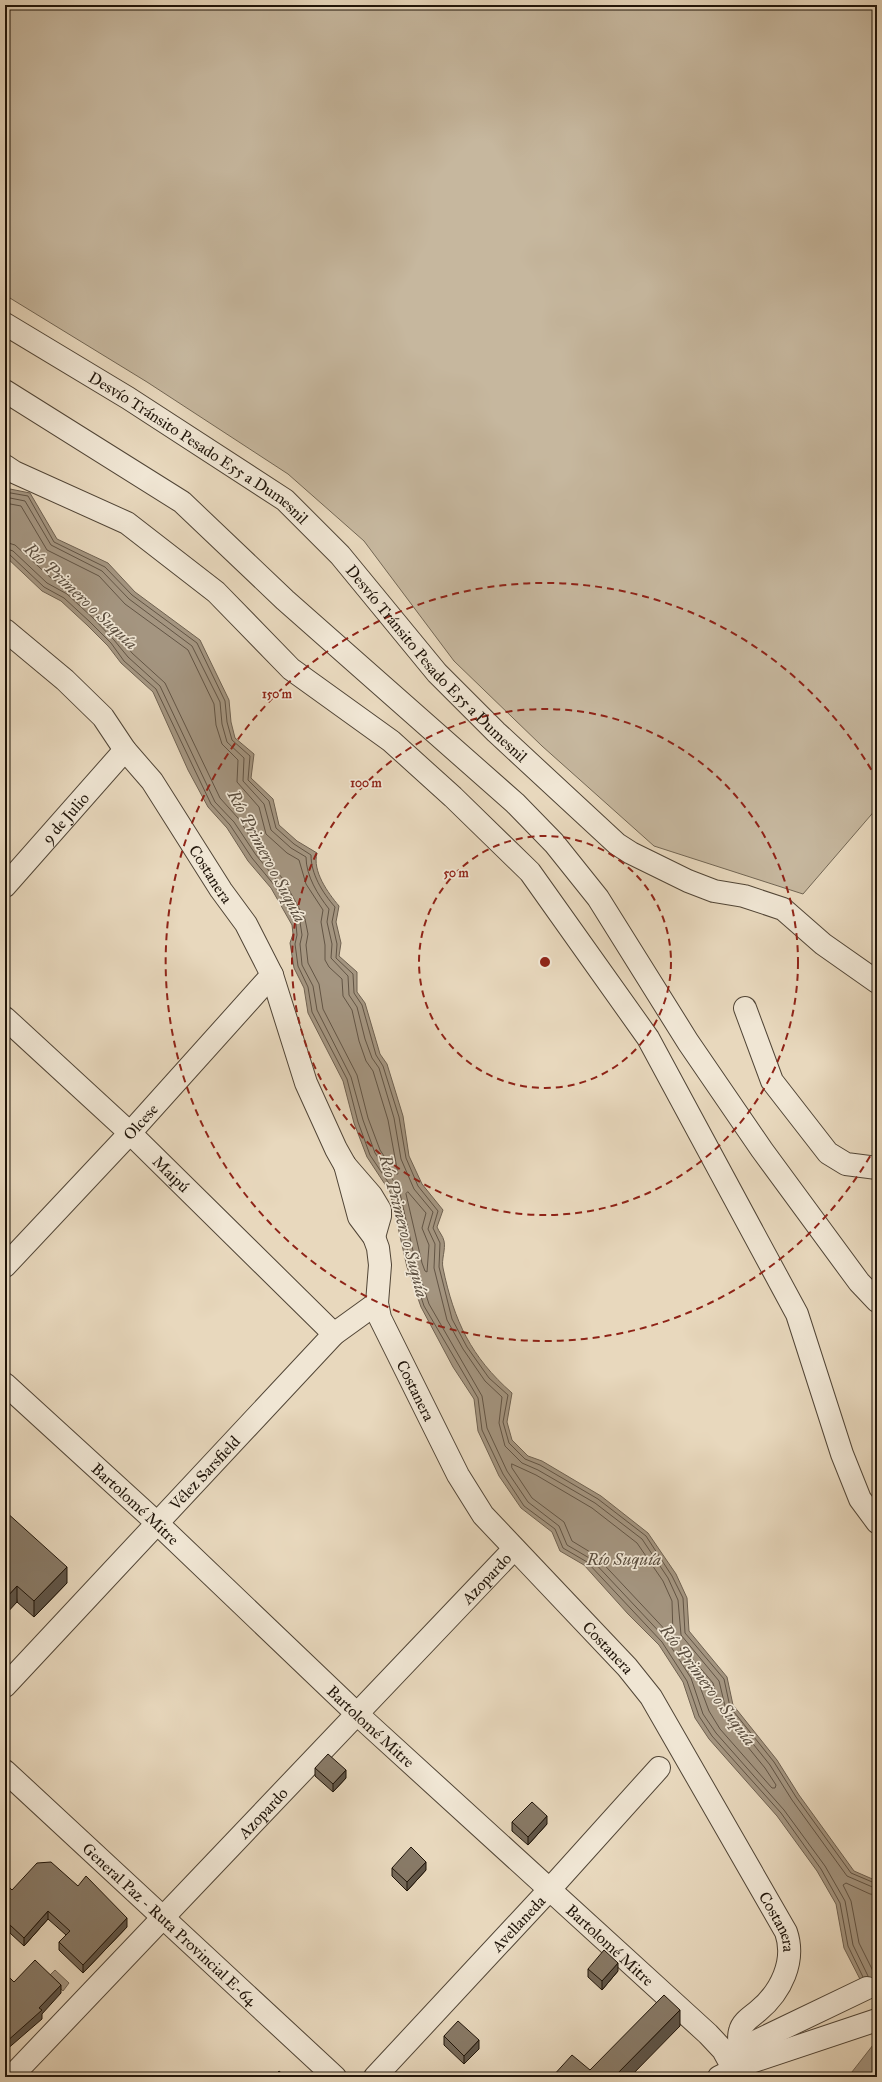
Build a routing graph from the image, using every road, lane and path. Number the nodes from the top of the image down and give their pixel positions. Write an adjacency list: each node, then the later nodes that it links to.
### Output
1 (5, 324): 8 (street, Desvío Tránsito Pesado E55 a Dumesnil)
2 (5, 391): 14 (street)
3 (5, 466): 19 (street)
4 (5, 630): 5 (street, Costanera)
5 (125, 750): 6 (street, 9 de Julio); 7 (street, Costanera)
6 (5, 886)
7 (272, 975): 11 (street, Olcese); 15 (street, Costanera)
8 (877, 982)
9 (745, 1008): 12 (street)
10 (5, 1018): 11 (street, Maipú)
11 (130, 1133): 13 (street, Olcese); 16 (street, Maipú)
12 (877, 1168)
13 (5, 1266)
14 (877, 1301)
15 (377, 1303): 16 (street, Vélez Sarsfield); 20 (street, Costanera)
16 (334, 1334): 18 (street, Vélez Sarsfield)
17 (5, 1384): 18 (street, Bartolomé Mitre)
18 (156, 1522): 21 (street, Vélez Sarsfield); 22 (street, Bartolomé Mitre)
19 (877, 1522)
20 (514, 1549): 22 (street, Azopardo); 29 (street, Costanera)
21 (5, 1686)
22 (356, 1713): 25 (street, Bartolomé Mitre); 26 (street, Azopardo)
23 (659, 1768): 25 (street, Avellaneda)
24 (5, 1771): 26 (street, General Paz - Ruta Provincial E-64)
25 (550, 1889): 29 (street, Bartolomé Mitre); 32 (street, Avellaneda)
26 (162, 1917): 30 (street, Azopardo); 31 (street, General Paz - Ruta Provincial E-64)
27 (867, 1988): 29 (street)
28 (877, 2020): 29 (street)
29 (734, 2065)
30 (11, 2077)
31 (335, 2077)
32 (375, 2077)

